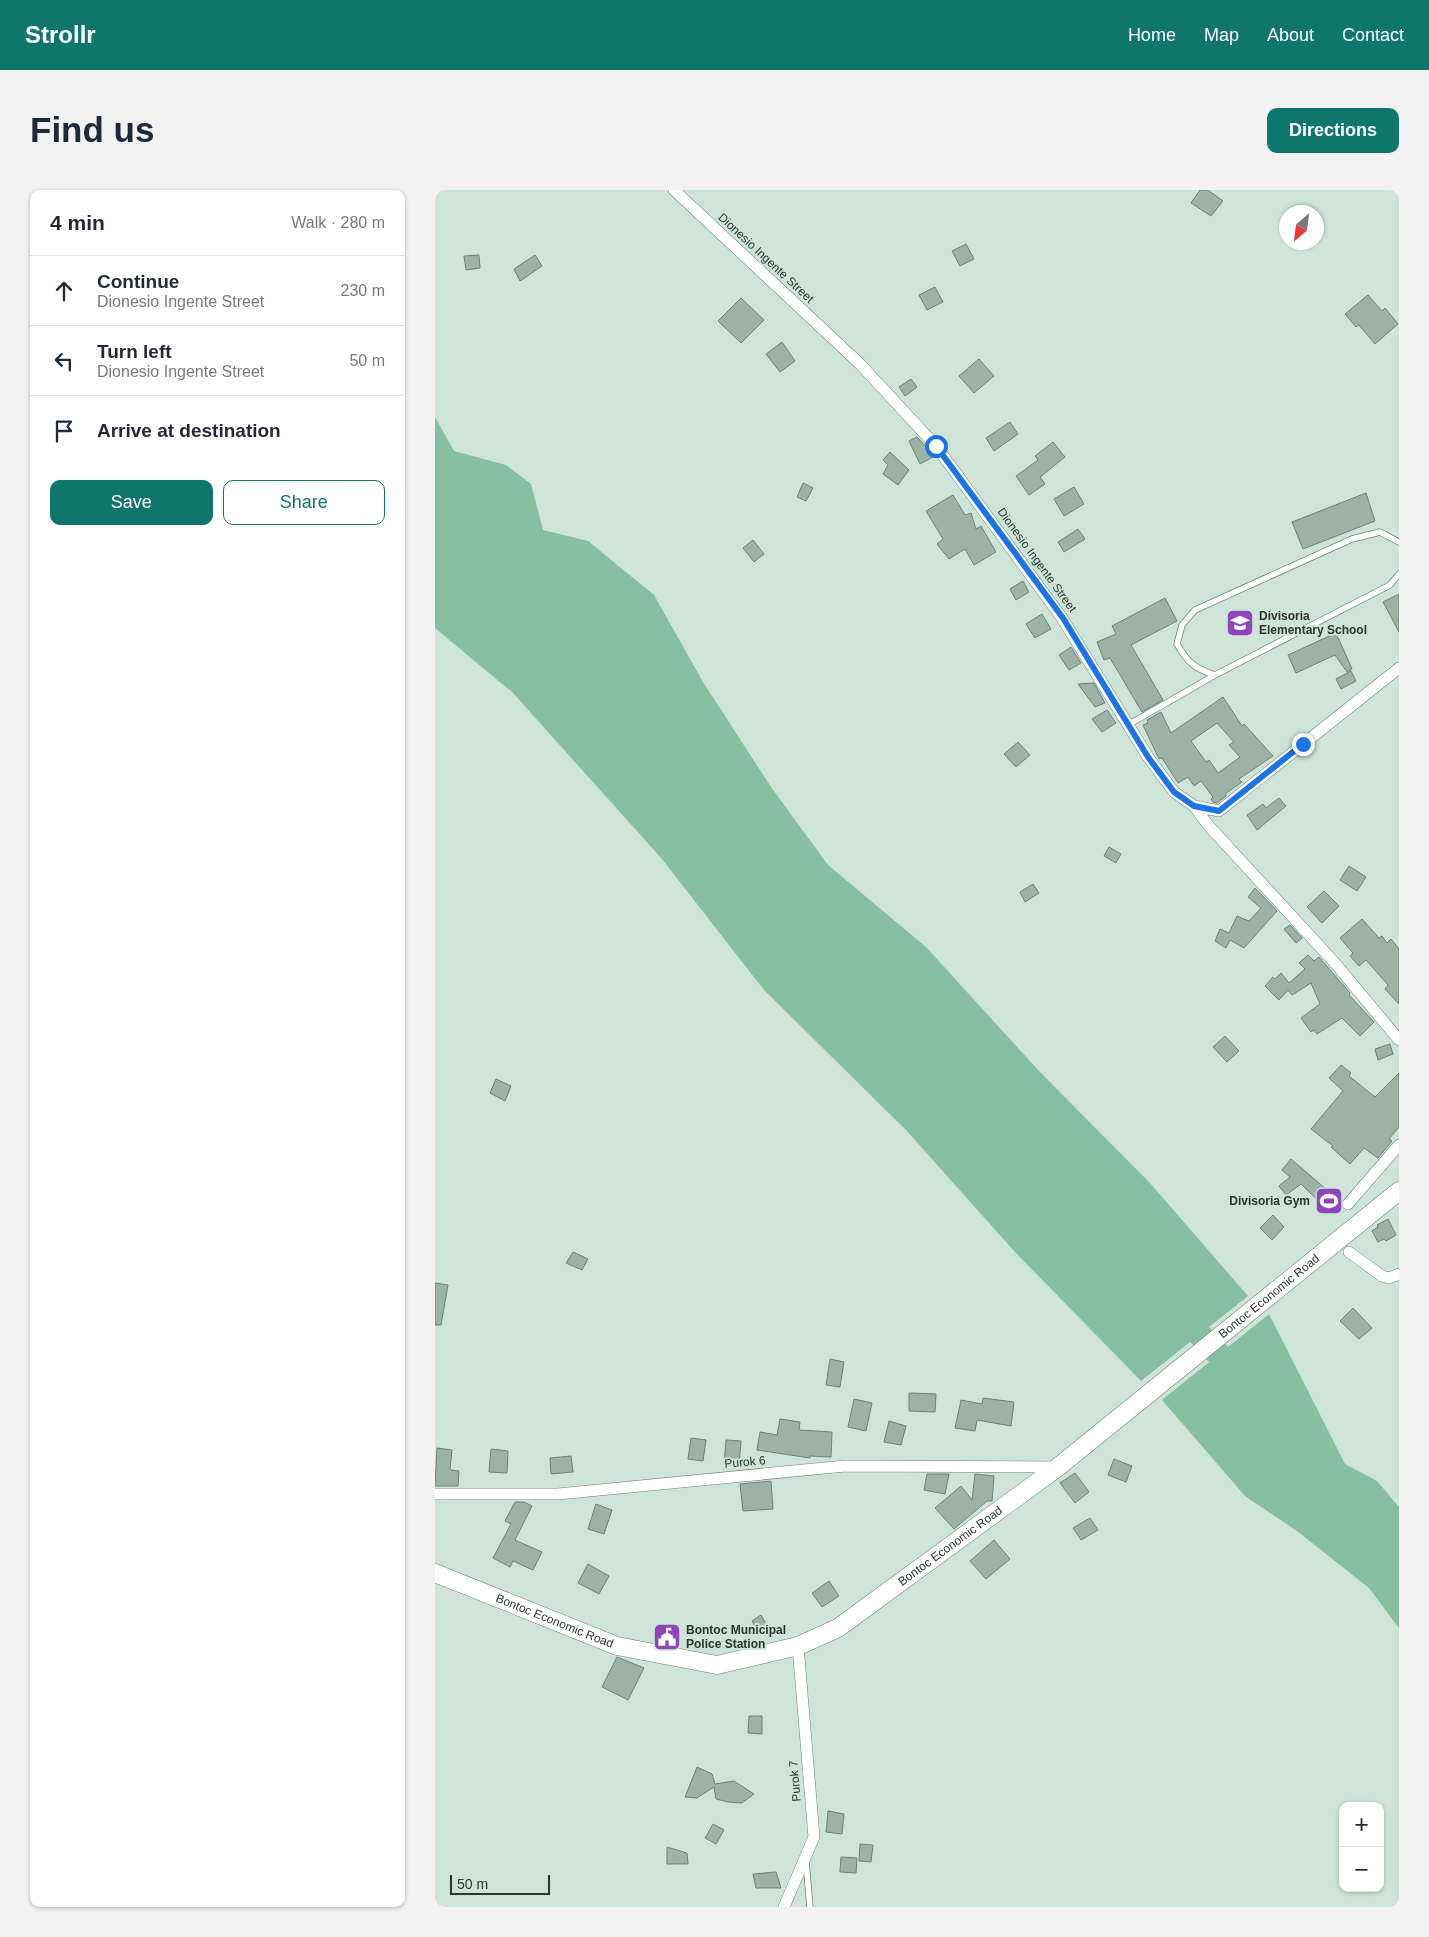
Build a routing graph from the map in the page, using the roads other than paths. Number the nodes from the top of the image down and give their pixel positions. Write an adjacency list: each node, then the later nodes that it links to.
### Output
1 (674, 190): 6 (street, Dionesio Ingente Street)
2 (1399, 542): 5 (lane)
3 (1399, 574): 5 (lane)
4 (1399, 668): 7 (street, Dionesio Ingente Street)
5 (1215, 675): 6 (lane)
6 (1128, 725): 7 (street, Dionesio Ingente Street)
7 (1194, 806): 8 (street)
8 (1399, 1040)
9 (1399, 1145): 11 (street)
10 (1395, 1194): 14 (main road, Bontoc Economic Road)
11 (1349, 1204)
12 (1349, 1252): 13 (street)
13 (1399, 1274)
14 (1058, 1467): 15 (street, Purok 6); 17 (main road, Bontoc Economic Road)
15 (435, 1494)
16 (435, 1573): 17 (main road, Bontoc Economic Road)
17 (798, 1646): 18 (street, Purok 7)
18 (806, 1855): 19 (street, Purok 7); 20 (lane)
19 (784, 1907)
20 (809, 1907)

